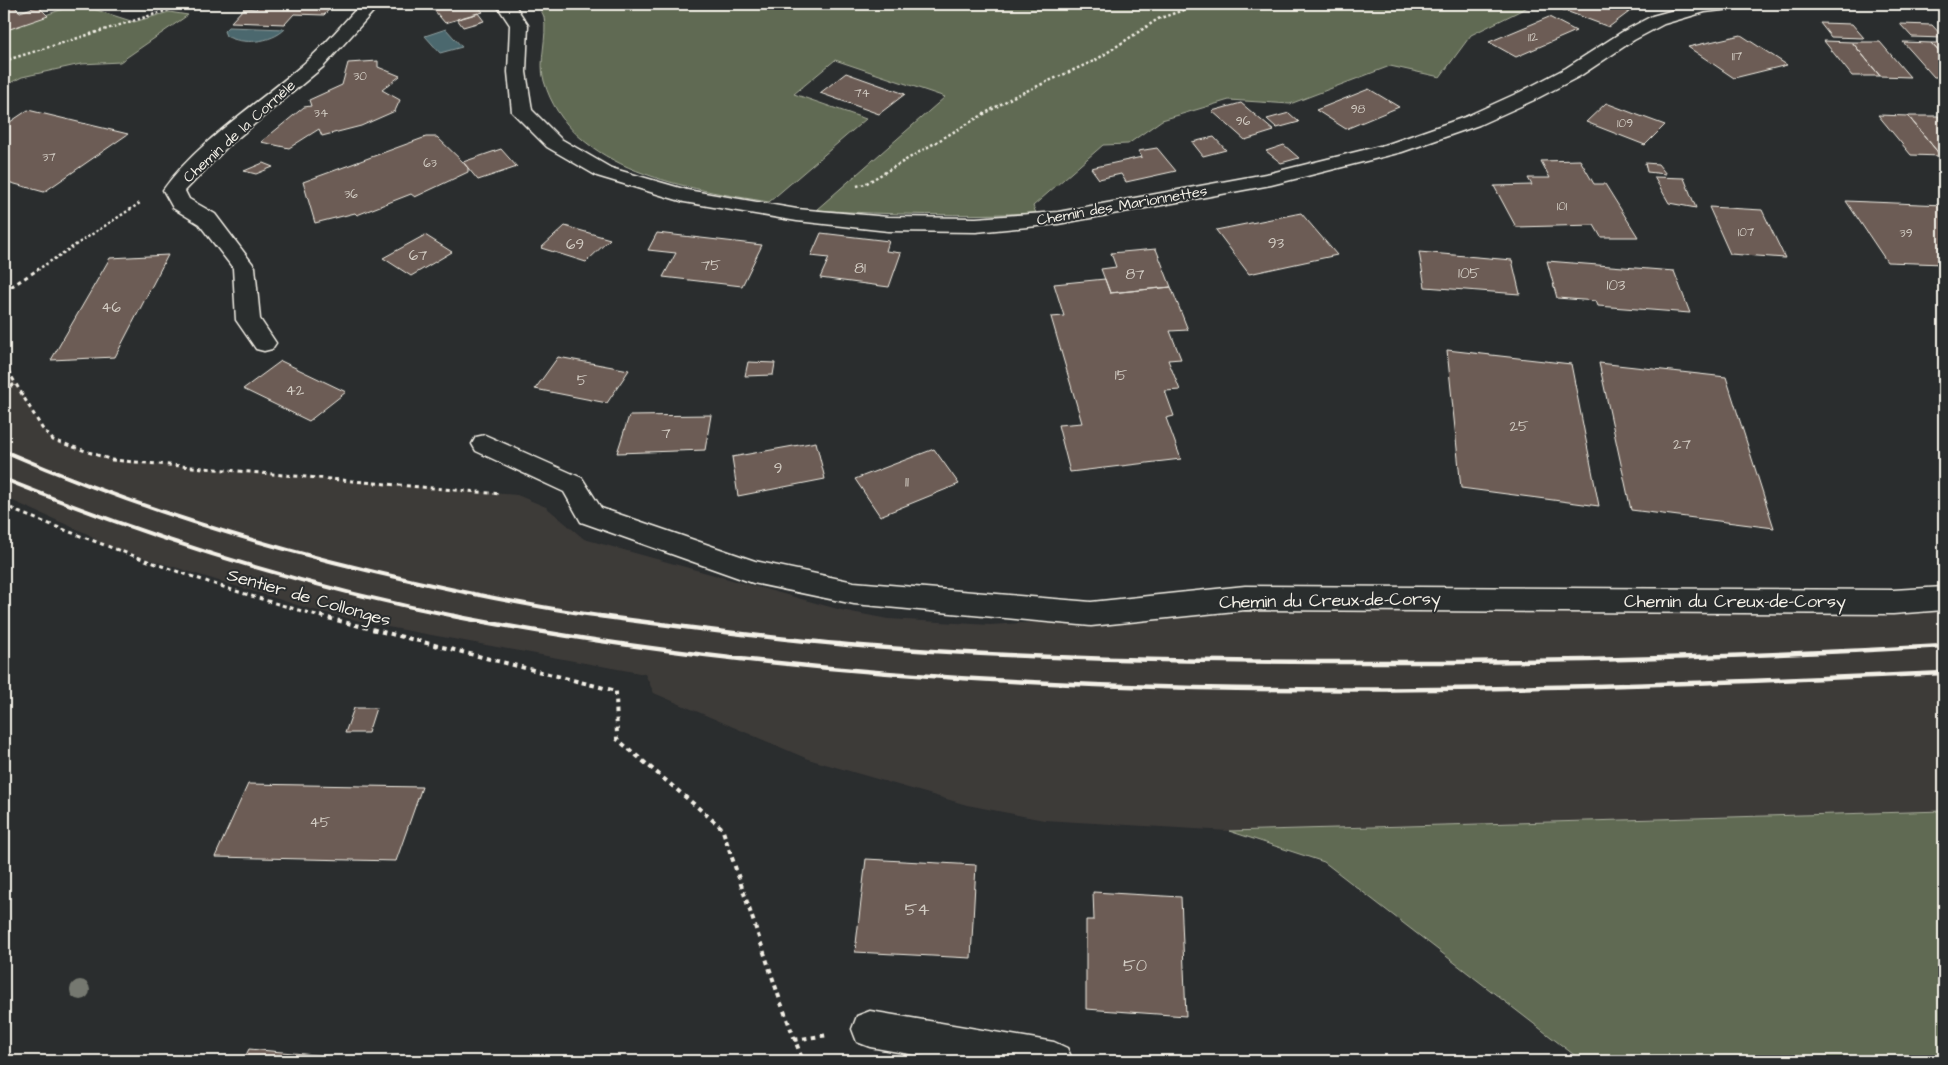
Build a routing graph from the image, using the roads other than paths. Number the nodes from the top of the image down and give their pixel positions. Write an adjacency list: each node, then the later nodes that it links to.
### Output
1 (371, 4): 4 (street, Chemin de la Cornèle)
2 (506, 4): 3 (street, Chemin des Marionnettes)
3 (1734, 4)
4 (264, 343)
5 (485, 444): 6 (street, Chemin du Creux-de-Corsy)
6 (1944, 599)
7 (870, 1029): 8 (street)
8 (1054, 1061)

